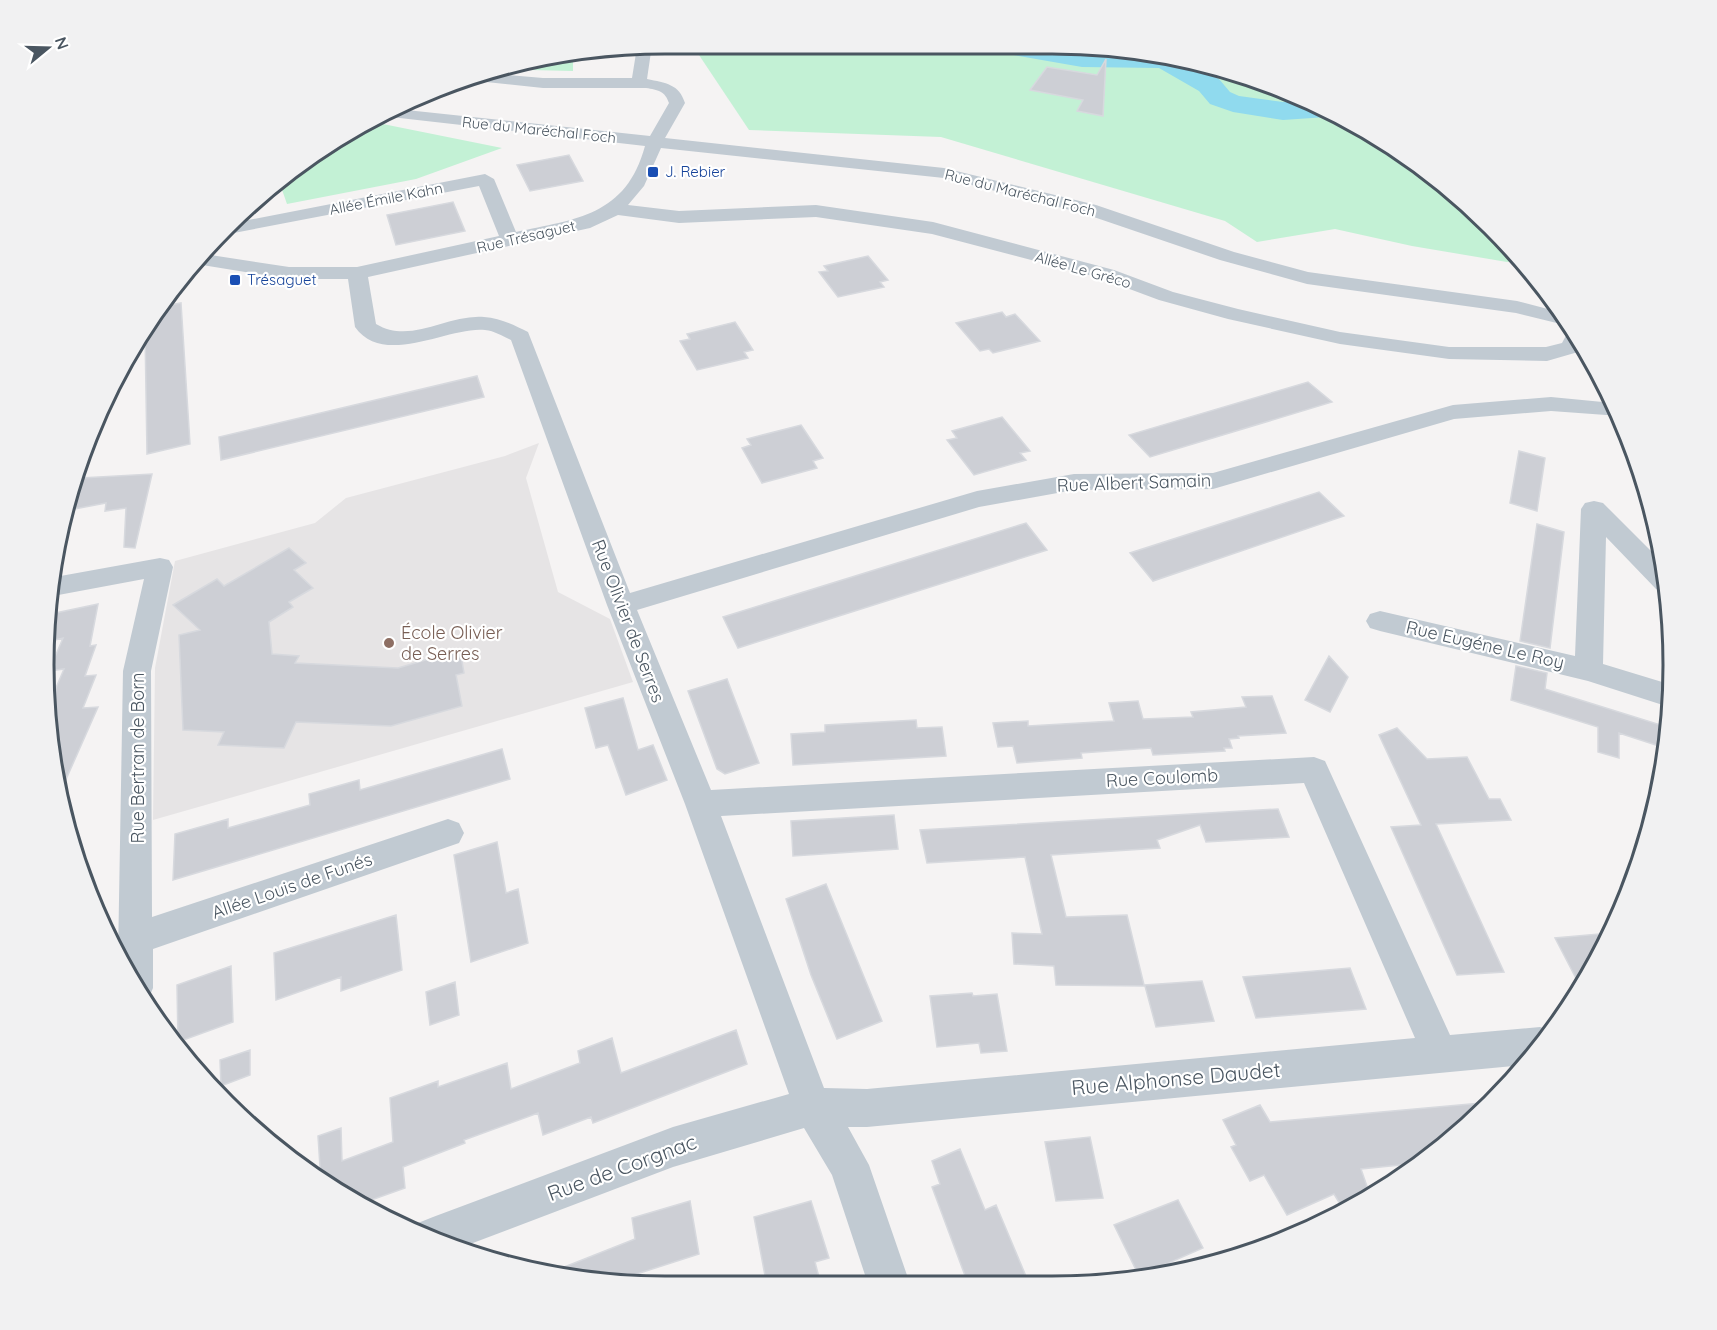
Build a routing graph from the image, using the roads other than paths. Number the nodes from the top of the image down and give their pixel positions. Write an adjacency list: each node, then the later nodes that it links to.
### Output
1 (644, 55): 3 (street)
2 (492, 79): 3 (street)
3 (639, 82): 5 (street, Rue Trésaguet)
4 (401, 114): 5 (street, Rue du Maréchal Foch)
5 (654, 143): 6 (street, Rue Trésaguet); 11 (street, Rue du Maréchal Foch)
6 (615, 210): 8 (street, Rue Trésaguet); 12 (street, Allée Le Gréco)
7 (239, 228): 8 (street, Allée Émile Kahn)
8 (510, 241): 10 (street, Rue Trésaguet)
9 (210, 261): 10 (street, Rue Trésaguet)
10 (357, 273): 16 (street, Rue Olivier de Serres)
11 (1553, 317)
12 (1571, 345)
13 (1606, 409): 16 (street, Rue Albert Samain)
14 (1656, 572): 18 (street, Rue Eugéne Le Roy)
15 (59, 586): 22 (street, Rue Bertran de Born)
16 (621, 604): 20 (street, Rue Olivier de Serres)
17 (1380, 621): 18 (street, Rue Eugéne Le Roy)
18 (1589, 670): 19 (street, Rue Eugéne Le Roy)
19 (1662, 694)
20 (701, 804): 25 (street, Rue Coulomb); 26 (street, Rue Olivier de Serres)
21 (448, 833): 22 (street, Allée Louis de Funés)
22 (137, 938): 23 (street, Rue Bertran de Born)
23 (136, 970)
24 (1529, 1047): 25 (street, Rue Alphonse Daudet)
25 (1440, 1054): 26 (street, Rue Alphonse Daudet)
26 (813, 1107): 27 (street, Rue de Corgnac); 28 (street, Rue Olivier de Serres)
27 (444, 1234)
28 (886, 1276)

